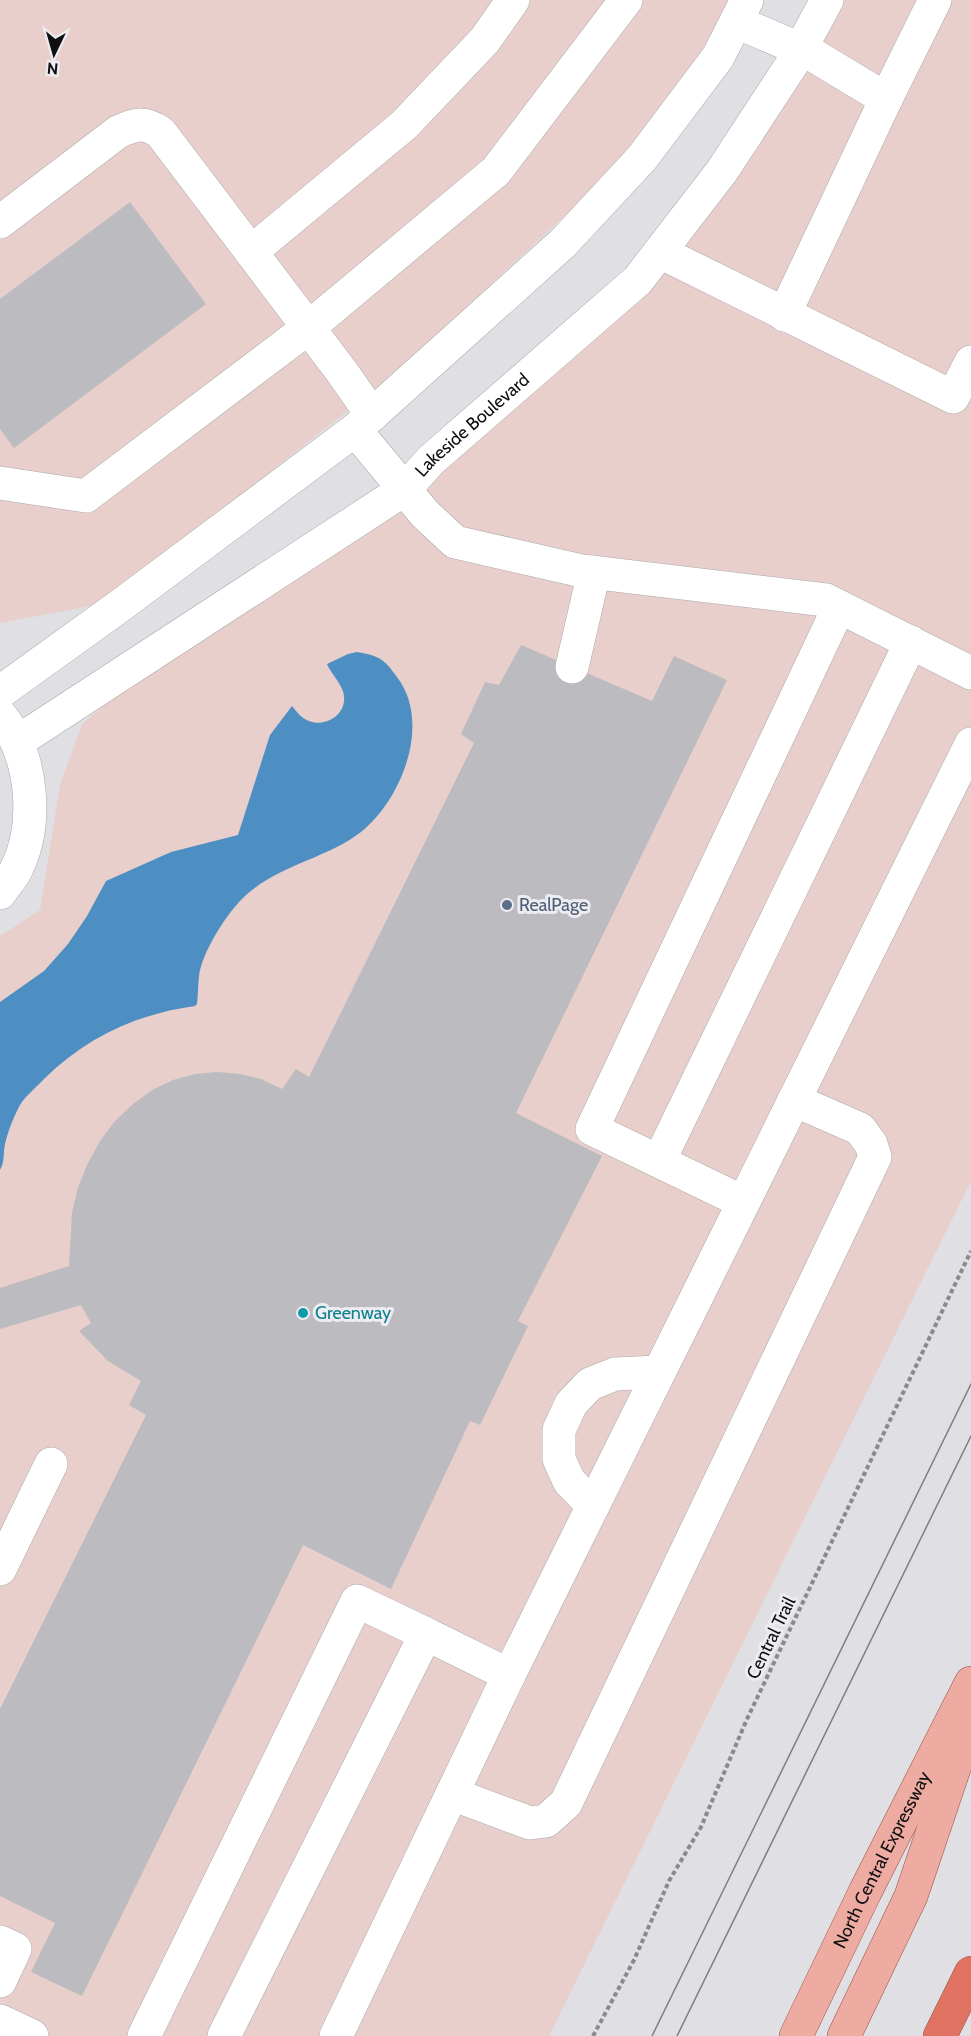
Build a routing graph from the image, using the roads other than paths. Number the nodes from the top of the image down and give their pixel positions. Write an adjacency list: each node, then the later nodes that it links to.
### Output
1 (513, 0): 9 (street)
2 (626, 0): 12 (street)
3 (827, 0): 6 (street, Lakeside Boulevard)
4 (935, 0): 7 (street)
5 (742, 11): 6 (street); 15 (street)
6 (800, 49): 7 (street); 10 (street, Lakeside Boulevard)
7 (886, 99): 11 (street)
8 (0, 222): 9 (street)
9 (251, 252): 12 (street)
10 (660, 252): 11 (street); 17 (street, Lakeside Boulevard)
11 (784, 315): 14 (street)
12 (308, 328): 15 (street); 16 (street)
13 (971, 362): 14 (street)
14 (962, 402)
15 (364, 423): 17 (street); 23 (street)
16 (0, 483)
17 (405, 489): 18 (street); 24 (street, Lakeside Boulevard)
18 (594, 572): 19 (street); 21 (street)
19 (839, 607): 20 (street); 28 (street)
20 (911, 642): 22 (street); 28 (street)
21 (572, 667)
22 (971, 673)
23 (0, 692)
24 (8, 729): 26 (street, Lakeside Boulevard)
25 (971, 744): 27 (street)
26 (0, 893)
27 (794, 1100): 29 (street); 38 (street)
28 (659, 1161): 29 (street)
29 (744, 1202): 30 (street)
30 (659, 1372): 32 (street); 32 (street)
31 (51, 1464): 33 (street)
32 (593, 1506): 35 (street)
33 (0, 1569)
34 (426, 1634): 35 (street); 44 (street); 45 (street)
35 (509, 1675): 38 (street)
36 (971, 1683): 47 (main road, North Central Expressway)
37 (971, 1719): 48 (main road)
38 (452, 1794): 46 (street)
39 (0, 1942): 41 (street)
40 (971, 1972): 49 (highway)
41 (0, 1981)
42 (0, 2021): 43 (street)
43 (32, 2036)
44 (144, 2036)
45 (224, 2036)
46 (336, 2036)
47 (796, 2036)
48 (844, 2036)
49 (940, 2036)

